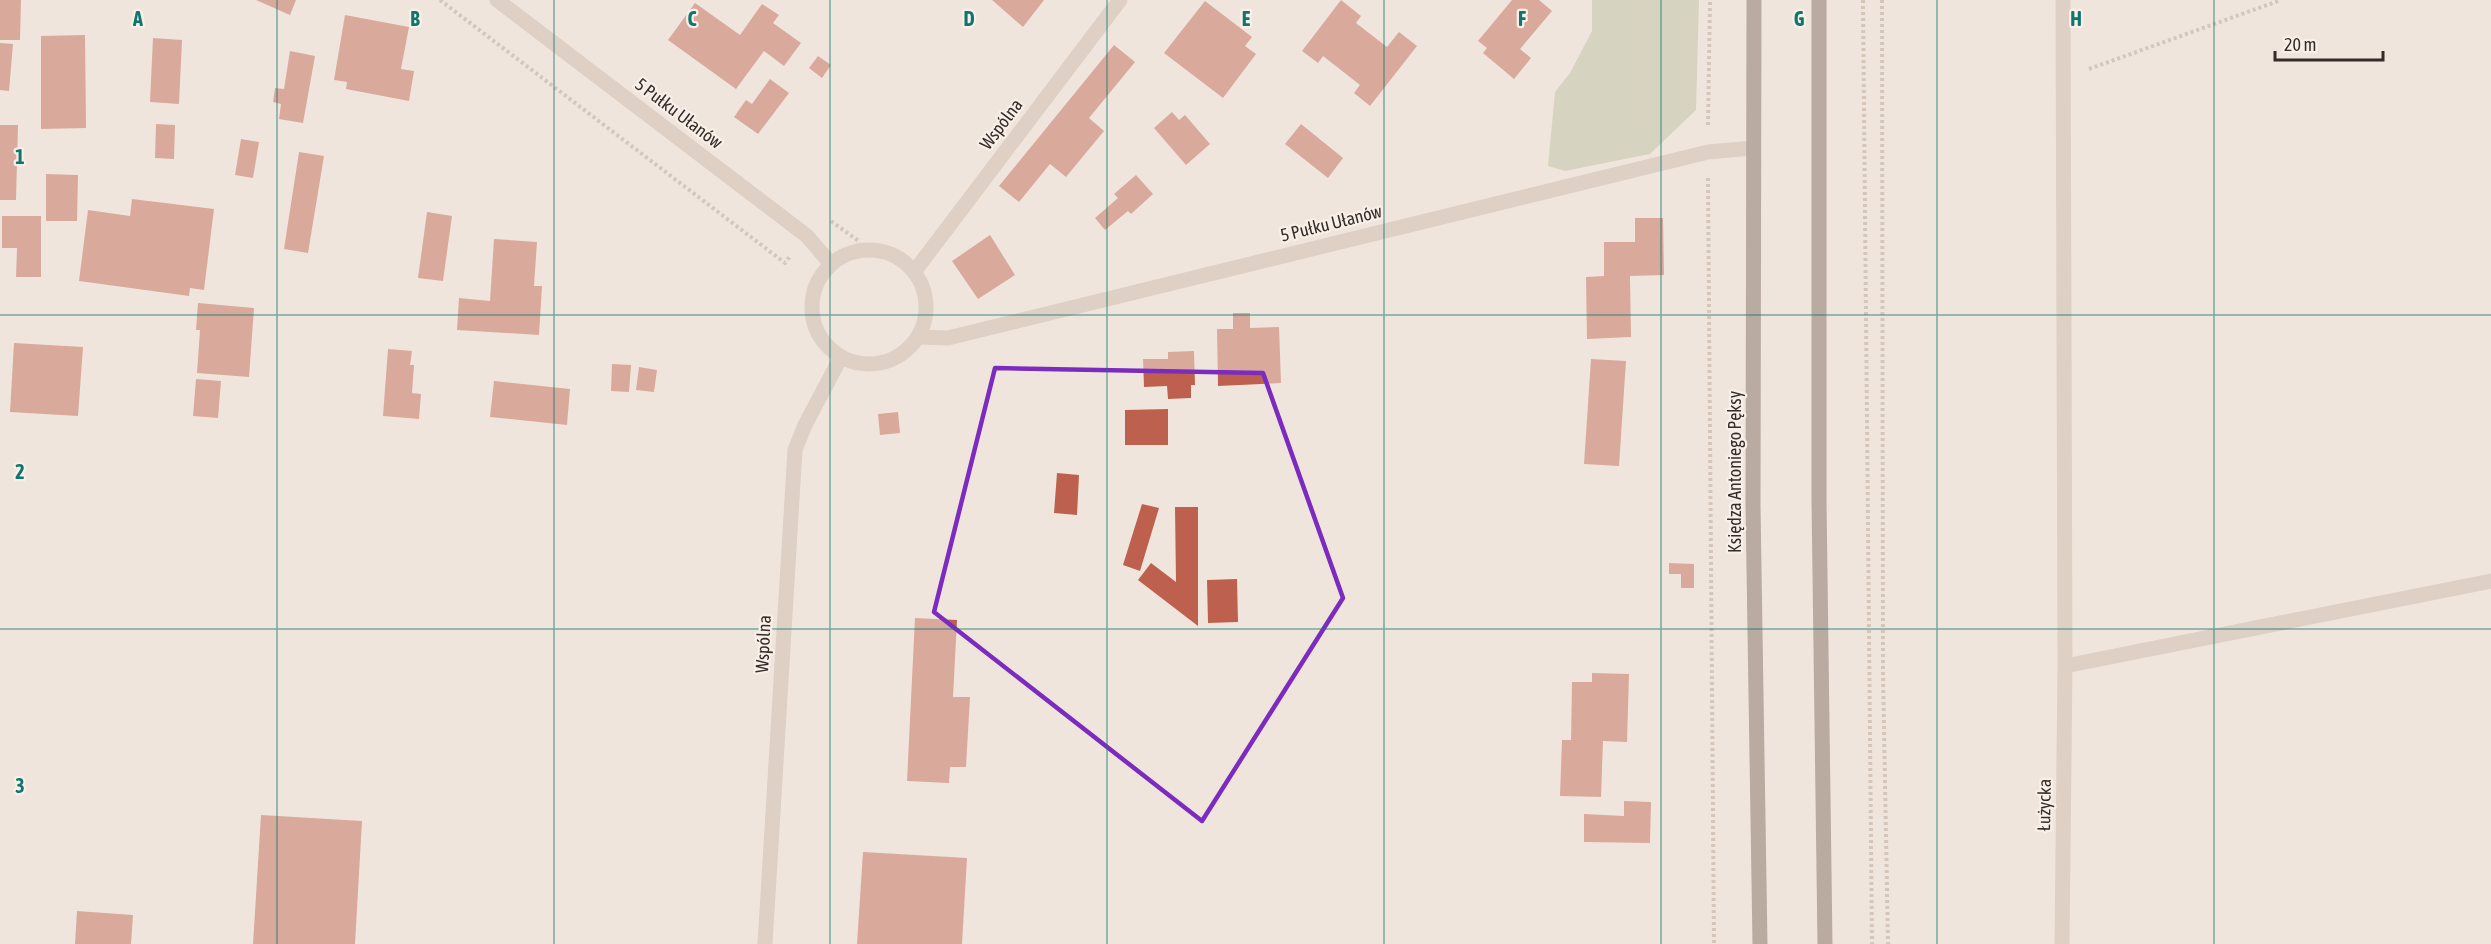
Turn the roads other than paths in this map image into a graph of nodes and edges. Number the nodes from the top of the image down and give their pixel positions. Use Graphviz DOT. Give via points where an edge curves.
graph roads {
  1 [pos="497,0"];
  2 [pos="1120,0"];
  3 [pos="1754,0"];
  4 [pos="1819,0"];
  5 [pos="2063,0"];
  6 [pos="1753,148"];
  7 [pos="831,264"];
  8 [pos="914,272"];
  9 [pos="918,337"];
  10 [pos="841,357"];
  11 [pos="2491,581"];
  12 [pos="2065,666"];
  13 [pos="765,944"];
  14 [pos="1760,944"];
  15 [pos="1825,944"];
  16 [pos="2062,944"];
  1 -- 7 [label="street, 5 Pułku Ułanów" via="807,236"];
  2 -- 8 [label="street, Wspólna"];
  3 -- 6 [label="main road, Księdza Antoniego Pęksy"];
  4 -- 15 [label="main road"];
  5 -- 12 [label="street, Łużycka"];
  6 -- 9 [label="street, 5 Pułku Ułanów" via="1708,152 948,338"];
  6 -- 14 [label="main road, Księdza Antoniego Pęksy" via="1753,506"];
  7 -- 8 [label="street" via="847,254 865,250 901,259"];
  7 -- 10 [label="street" via="819,278 811,314 817,332"];
  8 -- 9 [label="street" via="926,304"];
  9 -- 10 [label="street" via="892,359 875,364"];
  10 -- 13 [label="street, Wspólna" via="795,450"];
  11 -- 12 [label="street"];
  12 -- 16 [label="street, Łużycka"];
}
